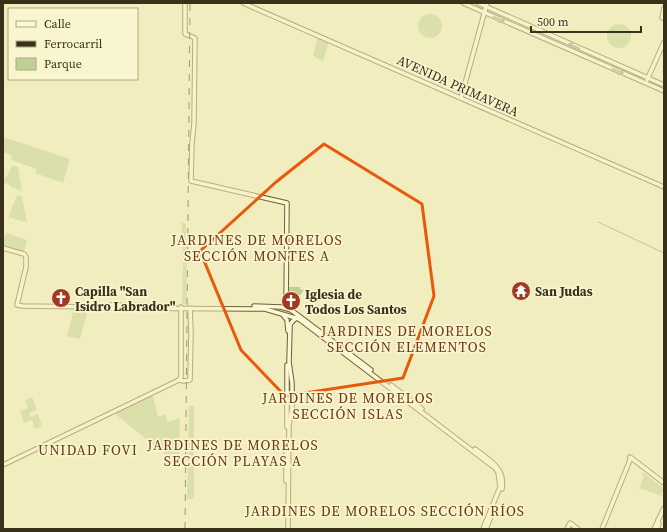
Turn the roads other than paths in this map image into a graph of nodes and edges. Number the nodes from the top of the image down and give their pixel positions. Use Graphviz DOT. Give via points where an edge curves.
graph roads {
  1 [pos="184,3"];
  2 [pos="243,3"];
  3 [pos="463,3"];
  4 [pos="478,3"];
  5 [pos="487,5"];
  6 [pos="664,8"];
  7 [pos="485,12"];
  8 [pos="663,18"];
  9 [pos="527,25"];
  10 [pos="526,30"];
  11 [pos="664,42"];
  12 [pos="608,61"];
  13 [pos="606,66"];
  14 [pos="648,78"];
  15 [pos="646,83"];
  16 [pos="664,85"];
  17 [pos="664,91"];
  18 [pos="461,98"];
  19 [pos="664,186"];
  20 [pos="3,248"];
  21 [pos="181,307"];
  22 [pos="217,307"];
  23 [pos="190,308"];
  24 [pos="286,308"];
  25 [pos="272,309"];
  26 [pos="282,314"];
  27 [pos="297,316"];
  28 [pos="289,333"];
  29 [pos="179,380"];
  30 [pos="289,390"];
  31 [pos="287,407"];
  32 [pos="292,408"];
  33 [pos="459,439"];
  34 [pos="3,465"];
  35 [pos="288,465"];
  36 [pos="664,483"];
  37 [pos="664,508"];
  38 [pos="658,520"];
  39 [pos="287,529"];
  40 [pos="483,529"];
  41 [pos="486,529"];
  42 [pos="567,529"];
  43 [pos="578,529"];
  44 [pos="602,529"];
  45 [pos="654,529"];
  46 [pos="657,529"];
  1 -- 24 [label="street" via="184,34 195,38 191,181 287,203"];
  2 -- 18 [label="street, AVENIDA PRIMAVERA"];
  3 -- 7 [label="street"];
  4 -- 5 [label="street"];
  5 -- 7 [label="street"];
  5 -- 9 [label="street"];
  6 -- 8 [label="street"];
  7 -- 10 [label="street, one-way"];
  7 -- 18 [label="street"];
  9 -- 10 [label="street"];
  12 -- 9 [label="street, one-way"];
  10 -- 13 [label="street"];
  11 -- 14 [label="street"];
  12 -- 13 [label="street"];
  12 -- 14 [label="street"];
  13 -- 15 [label="street, one-way"];
  14 -- 15 [label="street"];
  14 -- 16 [label="street"];
  15 -- 17 [label="street"];
  18 -- 19 [label="street, AVENIDA PRIMAVERA"];
  20 -- 21 [label="street" via="24,254 26,257 17,305"];
  21 -- 22 [label="street"];
  21 -- 23 [label="street"];
  21 -- 29 [label="street"];
  22 -- 23 [label="street"];
  22 -- 25 [label="street"];
  23 -- 29 [label="street" via="190,380"];
  24 -- 25 [label="street"];
  24 -- 27 [label="street"];
  25 -- 26 [label="street"];
  26 -- 27 [label="street"];
  26 -- 28 [label="street" via="287,320"];
  27 -- 28 [label="street" via="291,323"];
  27 -- 33 [label="street"];
  28 -- 30 [label="street"];
  29 -- 34 [label="street"];
  30 -- 31 [label="street"];
  30 -- 32 [label="street"];
  31 -- 32 [label="street"];
  31 -- 35 [label="street"];
  32 -- 35 [label="street"];
  33 -- 40 [label="street" via="498,472 500,486"];
  33 -- 41 [label="street" via="497,466 502,475 502,490"];
  35 -- 39 [label="street"];
  36 -- 44 [label="street" via="630,456"];
  37 -- 38 [label="street"];
  38 -- 45 [label="street"];
  38 -- 46 [label="street"];
  42 -- 43 [label="street" via="570,523"];
}
